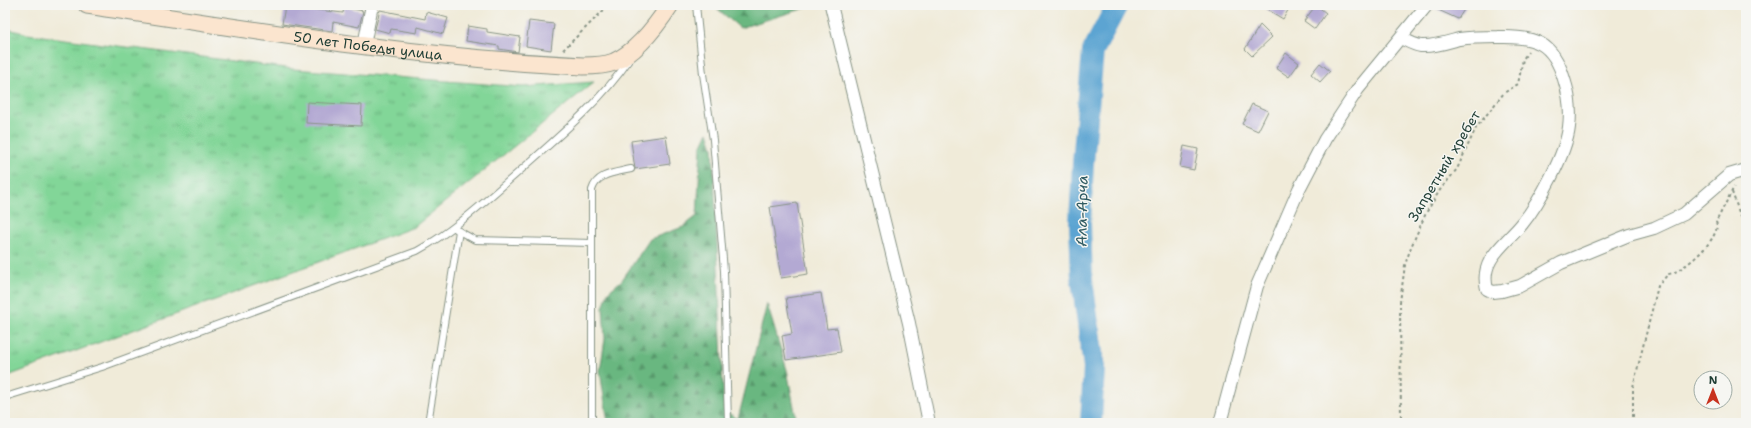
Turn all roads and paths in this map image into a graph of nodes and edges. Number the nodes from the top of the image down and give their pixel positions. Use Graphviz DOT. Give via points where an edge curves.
graph roads {
  1 [pos="87,5"];
  2 [pos="372,5"];
  3 [pos="609,5"];
  4 [pos="670,5"];
  5 [pos="696,5"];
  6 [pos="831,5"];
  7 [pos="1427,5"];
  8 [pos="1401,38"];
  9 [pos="642,40"];
  10 [pos="364,45"];
  11 [pos="1547,49"];
  12 [pos="556,65"];
  13 [pos="631,169"];
  14 [pos="1744,170"];
  15 [pos="1732,192"];
  16 [pos="1746,225"];
  17 [pos="457,229"];
  18 [pos="592,243"];
  19 [pos="5,398"];
  20 [pos="428,423"];
  21 [pos="592,423"];
  22 [pos="728,423"];
  23 [pos="929,423"];
  24 [pos="1220,423"];
  25 [pos="1401,423"];
  26 [pos="1633,423"];
  1 -- 10 [label="main road, 50 лет Победы улица"];
  2 -- 10 [label="street"];
  3 -- 12 [label="path" via="557,56"];
  4 -- 9 [label="main road, 50 лет Победы улица"];
  5 -- 22 [label="lane" via="713,140 724,271"];
  6 -- 23 [label="street" via="910,323"];
  7 -- 8 [label="street"];
  8 -- 11 [label="street" via="1422,46 1463,39 1513,36 1534,39"];
  8 -- 24 [label="street" via="1358,88 1325,139 1299,189 1257,286"];
  9 -- 12 [label="main road, 50 лет Победы улица" via="614,62 583,66"];
  9 -- 17 [label="lane" via="615,80 548,146"];
  10 -- 12 [label="main road, 50 лет Победы улица"];
  11 -- 14 [label="street" via="1560,66 1566,85 1570,126 1567,140 1540,197 1486,266 1484,278 1487,289 1493,292 1520,286 1561,263 1678,217 1729,175"];
  11 -- 25 [label="path, Запретный хребет" via="1542,53 1533,49 1526,54 1521,64 1518,84 1504,93 1476,128 1457,169 1426,213 1411,247 1405,265 1400,302"];
  13 -- 18 [label="lane" via="601,176 594,183"];
  14 -- 15 [label="path"];
  15 -- 16 [label="path"];
  15 -- 26 [label="path" via="1716,222 1716,233 1695,260 1674,274 1668,274 1658,286 1633,387"];
  17 -- 18 [label="lane" via="475,240"];
  17 -- 19 [label="lane" via="417,251 102,367"];
  17 -- 20 [label="lane"];
  18 -- 21 [label="lane"];
}
